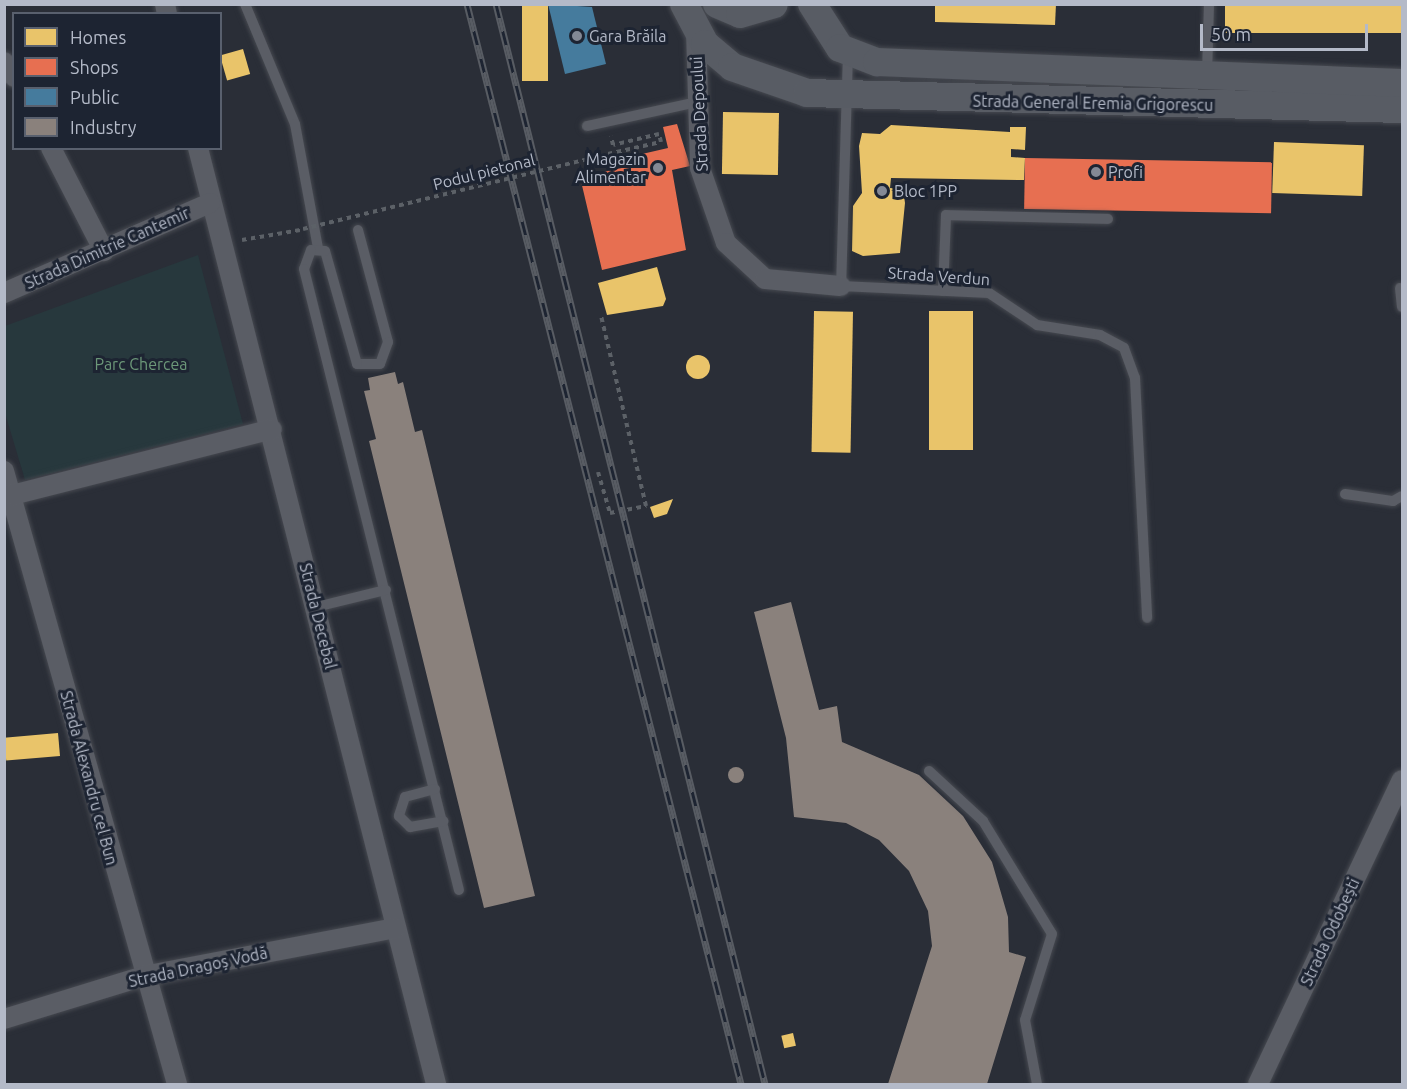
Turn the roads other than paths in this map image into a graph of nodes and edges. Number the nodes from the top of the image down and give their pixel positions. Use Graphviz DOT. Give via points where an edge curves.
graph roads {
  1 [pos="245,4"];
  2 [pos="684,4"];
  3 [pos="717,4"];
  4 [pos="774,4"];
  5 [pos="812,4"];
  6 [pos="1209,4"];
  7 [pos="696,30"];
  8 [pos="848,53"];
  9 [pos="1207,75"];
  10 [pos="1402,83"];
  11 [pos="850,98"];
  12 [pos="697,102"];
  13 [pos="1402,109"];
  14 [pos="587,126"];
  15 [pos="52,150"];
  16 [pos="198,150"];
  17 [pos="210,203"];
  18 [pos="1108,219"];
  19 [pos="358,230"];
  20 [pos="318,248"];
  21 [pos="104,250"];
  22 [pos="841,286"];
  23 [pos="1400,288"];
  24 [pos="944,291"];
  25 [pos="4,293"];
  26 [pos="1402,307"];
  27 [pos="272,429"];
  28 [pos="4,471"];
  29 [pos="1345,494"];
  30 [pos="12,495"];
  31 [pos="1402,496"];
  32 [pos="386,590"];
  33 [pos="316,607"];
  34 [pos="1147,618"];
  35 [pos="929,771"];
  36 [pos="1402,780"];
  37 [pos="435,789"];
  38 [pos="443,821"];
  39 [pos="459,890"];
  40 [pos="395,928"];
  41 [pos="144,976"];
  42 [pos="4,1019"];
  43 [pos="177,1084"];
  44 [pos="436,1084"];
  45 [pos="1037,1084"];
  46 [pos="1258,1084"];
  1 -- 20 [label="lane" via="295,124"];
  2 -- 7 [label="street, Strada General Eremia Grigorescu"];
  3 -- 4 [label="street" via="740,14"];
  5 -- 8 [label="street, Strada General Eremia Grigorescu" via="825,31"];
  6 -- 9 [label="lane"];
  7 -- 11 [label="street, Strada General Eremia Grigorescu" via="732,67 784,88"];
  7 -- 12 [label="street, Strada Depoului"];
  8 -- 9 [label="street, Strada General Eremia Grigorescu" via="877,62"];
  8 -- 11 [label="lane"];
  9 -- 10 [label="street, Strada General Eremia Grigorescu"];
  11 -- 13 [label="street, Strada General Eremia Grigorescu"];
  11 -- 22 [label="lane"];
  12 -- 14 [label="lane"];
  12 -- 22 [label="street, Strada Depoului" via="705,192 734,254 755,274 776,283"];
  15 -- 21 [label="street"];
  16 -- 17 [label="street, Strada Decebal"];
  17 -- 21 [label="street, Strada Dimitrie Cantemir"];
  17 -- 27 [label="street, Strada Decebal"];
  18 -- 24 [label="lane" via="946,215"];
  19 -- 20 [label="lane" via="388,342 380,364 357,364 329,260"];
  20 -- 32 [label="lane" via="306,254 304,269"];
  21 -- 25 [label="street, Strada Dimitrie Cantemir"];
  22 -- 24 [label="lane, Strada Verdun"];
  23 -- 26 [label="lane"];
  24 -- 34 [label="lane, Strada Verdun" via="1000,296 1037,326 1100,335 1115,341 1131,360"];
  27 -- 30 [label="street"];
  27 -- 33 [label="street, Strada Decebal"];
  28 -- 30 [label="street, Strada Alexandru cel Bun"];
  29 -- 31 [label="lane" via="1393,501"];
  30 -- 41 [label="street, Strada Alexandru cel Bun"];
  32 -- 33 [label="lane"];
  32 -- 37 [label="lane"];
  33 -- 40 [label="street, Strada Decebal"];
  35 -- 45 [label="lane" via="983,821 1052,934 1025,1020"];
  36 -- 46 [label="street, Strada Odobești"];
  37 -- 38 [label="lane"];
  37 -- 38 [label="lane" via="405,797 399,816 410,827"];
  38 -- 39 [label="lane"];
  40 -- 41 [label="street, Strada Dragoș Vodă"];
  40 -- 44 [label="street, Strada Decebal"];
  41 -- 42 [label="street, Strada Dragoș Vodă"];
  41 -- 43 [label="street, Strada Alexandru cel Bun"];
}
